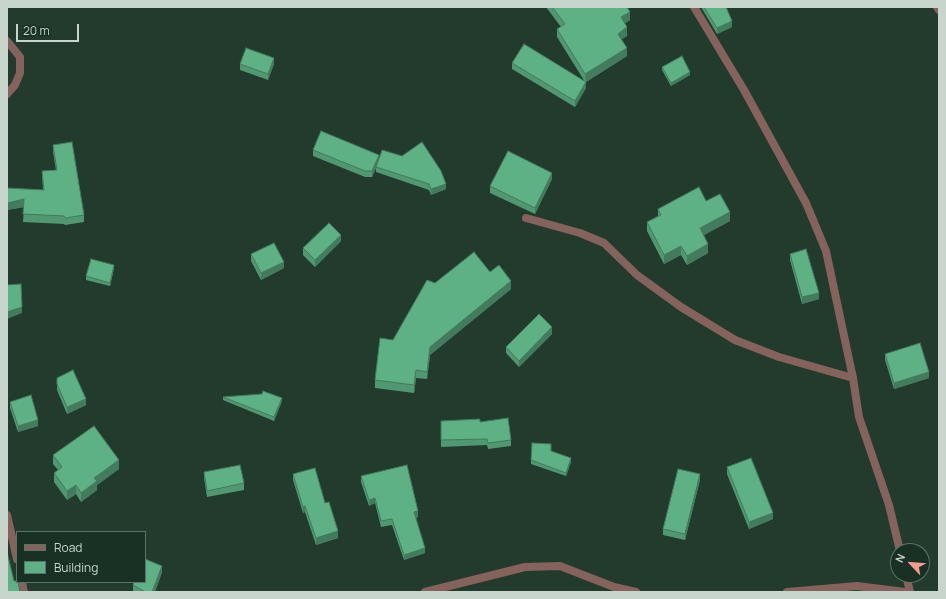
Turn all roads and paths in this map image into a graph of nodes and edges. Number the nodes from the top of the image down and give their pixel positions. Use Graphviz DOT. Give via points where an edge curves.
graph roads {
  1 [pos="694,7"];
  2 [pos="7,41"];
  3 [pos="7,94"];
  4 [pos="526,218"];
  5 [pos="853,378"];
  6 [pos="7,515"];
  7 [pos="898,543"];
  8 [pos="16,555"];
  9 [pos="424,592"];
  10 [pos="636,592"];
  11 [pos="787,592"];
  12 [pos="905,592"];
  1 -- 5 [label="street" via="744,90 806,203 826,251"];
  2 -- 3 [label="street" via="20,57 20,73 15,85"];
  4 -- 5 [label="street" via="580,233 604,244 637,275 681,307 735,340 779,357"];
  5 -- 7 [label="street" via="859,417 889,505"];
  6 -- 8 [label="street"];
  9 -- 10 [label="street" via="525,567 560,566 614,587"];
  11 -- 12 [label="street" via="857,586"];
}
